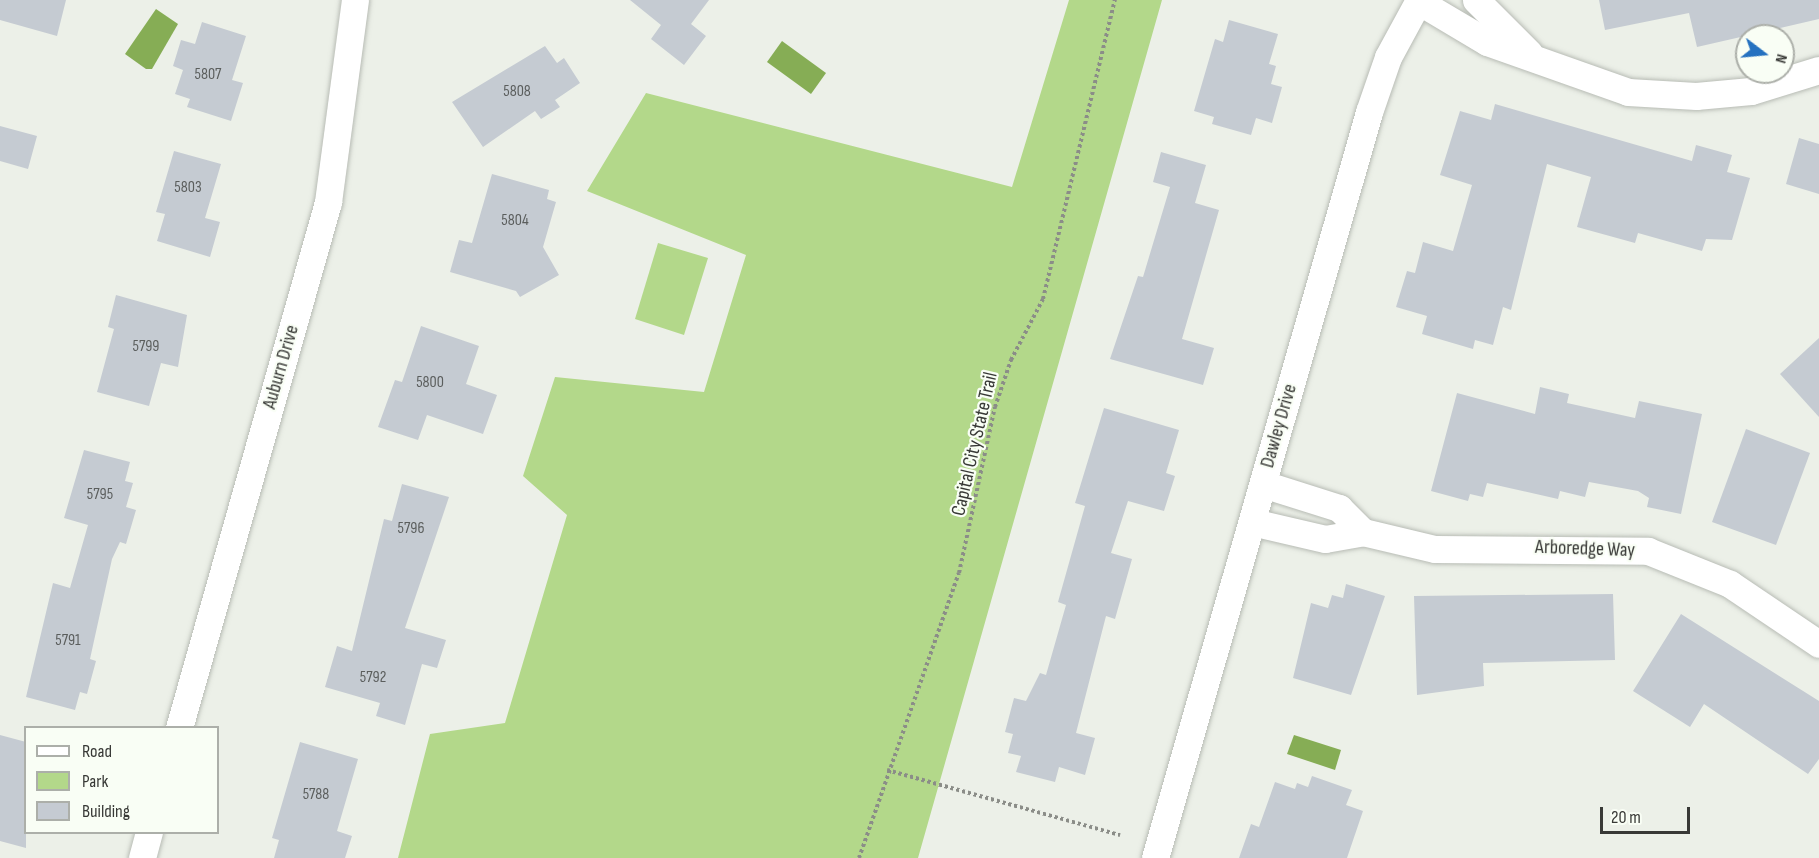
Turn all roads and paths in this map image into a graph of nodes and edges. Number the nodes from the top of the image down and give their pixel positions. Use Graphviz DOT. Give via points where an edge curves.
graph roads {
  1 [pos="355,0"];
  2 [pos="1115,0"];
  3 [pos="1476,0"];
  4 [pos="1418,1"];
  5 [pos="1532,56"];
  6 [pos="1819,70"];
  7 [pos="1263,484"];
  8 [pos="1252,522"];
  9 [pos="1363,532"];
  10 [pos="1819,644"];
  11 [pos="180,726"];
  12 [pos="887,770"];
  13 [pos="148,834"];
  14 [pos="1120,835"];
  15 [pos="142,858"];
  16 [pos="859,858"];
  17 [pos="1155,858"];
  1 -- 11 [label="street, Auburn Drive" via="328,202"];
  2 -- 12 [label="path, Capital City State Trail" via="1043,299 1011,360 995,407 959,573"];
  3 -- 5 [label="street"];
  4 -- 5 [label="street" via="1487,42"];
  4 -- 7 [label="street, Dawley Drive" via="1388,57 1369,112"];
  5 -- 6 [label="street" via="1581,78 1628,92 1696,96 1751,91"];
  7 -- 8 [label="street, Dawley Drive"];
  7 -- 9 [label="street" via="1340,508"];
  8 -- 9 [label="street, Arboredge Way" via="1325,539"];
  8 -- 17 [label="street, Dawley Drive"];
  9 -- 10 [label="street, Arboredge Way" via="1435,549 1648,551 1730,584"];
  12 -- 14 [label="path"];
  12 -- 16 [label="path, Capital City State Trail"];
  13 -- 15 [label="street"];
}
